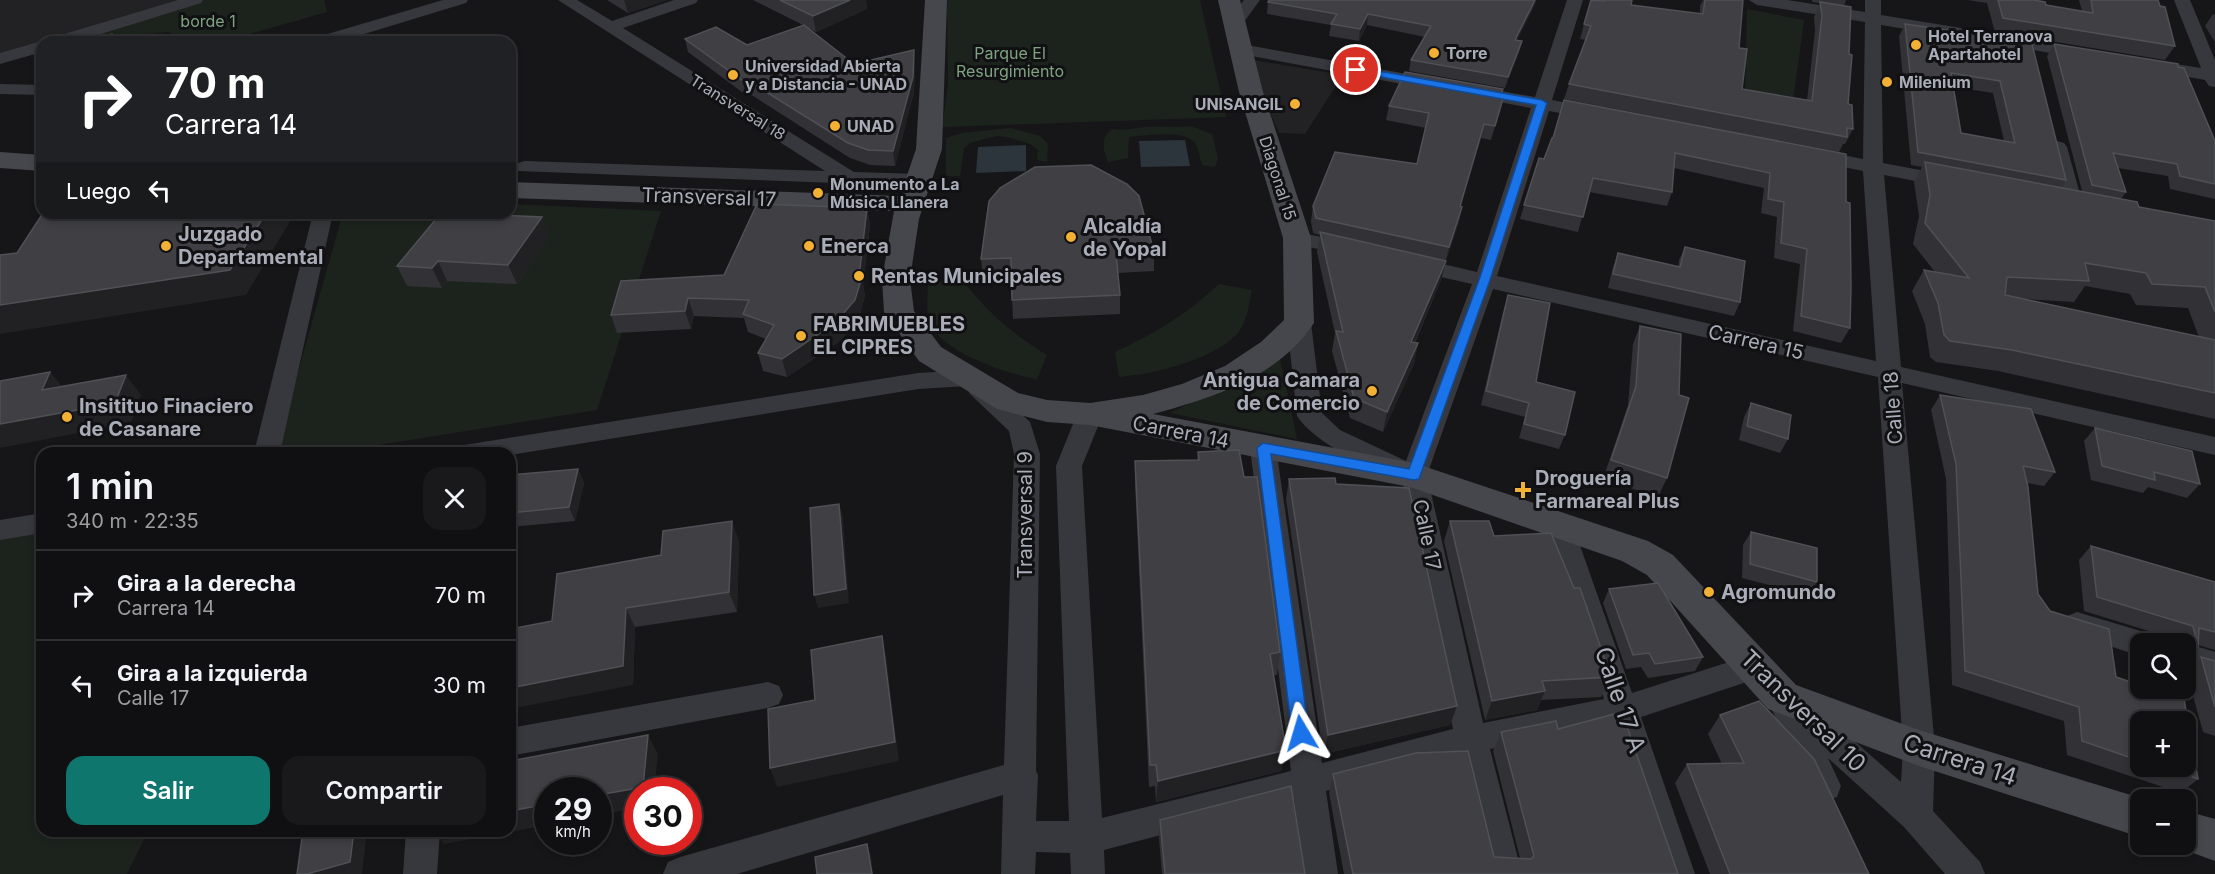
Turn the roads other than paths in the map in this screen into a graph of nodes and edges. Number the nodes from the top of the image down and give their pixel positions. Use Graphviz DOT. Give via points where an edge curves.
graph roads {
  1 [pos="195,0"];
  2 [pos="460,0"];
  3 [pos="566,0"];
  4 [pos="690,0"];
  5 [pos="936,0"];
  6 [pos="1252,0"];
  7 [pos="1575,0"];
  8 [pos="1756,0"];
  9 [pos="2182,0"];
  10 [pos="1873,9"];
  11 [pos="1232,11"];
  12 [pos="402,18"];
  13 [pos="611,27"];
  14 [pos="77,36"];
  15 [pos="340,36"];
  16 [pos="385,36"];
  17 [pos="2033,45"];
  18 [pos="36,48"];
  19 [pos="1241,49"];
  20 [pos="2100,56"];
  21 [pos="0,59"];
  22 [pos="2134,62"];
  23 [pos="2038,67"];
  24 [pos="2214,78"];
  25 [pos="0,89"];
  26 [pos="36,90"];
  27 [pos="1542,103"];
  28 [pos="1610,116"];
  29 [pos="2054,133"];
  30 [pos="1793,151"];
  31 [pos="516,159"];
  32 [pos="0,160"];
  33 [pos="36,163"];
  34 [pos="525,167"];
  35 [pos="1873,167"];
  36 [pos="850,178"];
  37 [pos="1967,185"];
  38 [pos="516,190"];
  39 [pos="549,192"];
  40 [pos="905,196"];
  41 [pos="2049,200"];
  42 [pos="2073,205"];
  43 [pos="2095,209"];
  44 [pos="322,219"];
  45 [pos="1298,238"];
  46 [pos="1485,280"];
  47 [pos="1299,323"];
  48 [pos="1890,372"];
  49 [pos="971,380"];
  50 [pos="1090,414"];
  51 [pos="2215,446"];
  52 [pos="268,447"];
  53 [pos="504,447"];
  54 [pos="1263,448"];
  55 [pos="1414,475"];
  56 [pos="36,524"];
  57 [pos="1561,527"];
  58 [pos="0,530"];
  59 [pos="1635,551"];
  60 [pos="2048,615"];
  61 [pos="2130,640"];
  62 [pos="2196,659"];
  63 [pos="2215,665"];
  64 [pos="1754,667"];
  65 [pos="768,695"];
  66 [pos="1782,697"];
  67 [pos="1624,709"];
  68 [pos="1471,739"];
  69 [pos="516,741"];
  70 [pos="1919,748"];
  71 [pos="1022,775"];
  72 [pos="1307,781"];
  73 [pos="1838,812"];
  74 [pos="2130,814"];
  75 [pos="1916,816"];
  76 [pos="2196,834"];
  77 [pos="1019,836"];
  78 [pos="423,837"];
  79 [pos="1088,838"];
  80 [pos="2215,840"];
  81 [pos="420,874"];
  82 [pos="680,874"];
  83 [pos="1018,874"];
  84 [pos="1088,874"];
  85 [pos="1321,874"];
  86 [pos="1505,874"];
  87 [pos="1678,874"];
  88 [pos="1968,874"];
  1 -- 14 [label="street"];
  2 -- 12 [label="street"];
  3 -- 13 [label="street, Transversal 18"];
  4 -- 13 [label="street"];
  5 -- 40 [label="street, Transversal 9" via="929,149"];
  6 -- 11 [label="street"];
  7 -- 27 [label="street, Calle 17"];
  8 -- 10 [label="street"];
  9 -- 24 [label="street"];
  10 -- 17 [label="street"];
  10 -- 35 [label="street, Calle 18"];
  11 -- 19 [label="street, Diagonal 15"];
  12 -- 15 [label="street"];
  12 -- 16 [label="street"];
  13 -- 36 [label="street, Transversal 18"];
  17 -- 20 [label="street"];
  17 -- 23 [label="street"];
  18 -- 21 [label="street"];
  19 -- 27 [label="street"];
  19 -- 45 [label="street, Diagonal 15"];
  22 -- 24 [label="street"];
  25 -- 26 [label="street"];
  27 -- 28 [label="street"];
  27 -- 46 [label="street, Calle 17"];
  29 -- 42 [label="street"];
  30 -- 35 [label="street"];
  31 -- 34 [label="street"];
  32 -- 33 [label="street"];
  34 -- 36 [label="street"];
  34 -- 39 [label="street"];
  35 -- 37 [label="street"];
  35 -- 48 [label="street, Calle 18"];
  36 -- 40 [label="street, Transversal 18"];
  36 -- 40 [label="street"];
  38 -- 39 [label="street, Transversal 17"];
  39 -- 40 [label="street, Transversal 17"];
  40 -- 49 [label="street, Transversal 9" via="896,279 900,312 930,354"];
  41 -- 42 [label="street"];
  42 -- 43 [label="street"];
  44 -- 52 [label="street"];
  45 -- 46 [label="street, Carrera 15"];
  45 -- 47 [label="street, Diagonal 15"];
  46 -- 48 [label="street, Carrera 15"];
  46 -- 55 [label="street, Calle 17"];
  47 -- 50 [label="street" via="1272,349 1236,373 1192,392 1143,406"];
  47 -- 55 [label="street, Carrera 14" via="1310,416 1331,436"];
  48 -- 51 [label="street, Carrera 15"];
  48 -- 70 [label="street, Calle 18"];
  49 -- 50 [label="street" via="1008,401 1047,411"];
  49 -- 53 [label="street" via="906,382"];
  49 -- 71 [label="street, Transversal 9" via="1021,428 1027,454"];
  50 -- 54 [label="street, Carrera 14"];
  50 -- 79 [label="street" via="1069,466"];
  54 -- 55 [label="street, Carrera 14"];
  54 -- 72 [label="street"];
  55 -- 57 [label="street, Carrera 14"];
  55 -- 68 [label="street, Calle 17"];
  56 -- 58 [label="street"];
  57 -- 59 [label="street, Carrera 14"];
  57 -- 67 [label="street, Calle 17 A"];
  59 -- 64 [label="street, Transversal 10" via="1660,565"];
  60 -- 61 [label="street"];
  62 -- 63 [label="street"];
  64 -- 66 [label="street, Transversal 10"];
  64 -- 67 [label="street"];
  65 -- 69 [label="street"];
  66 -- 70 [label="street, Carrera 14"];
  66 -- 73 [label="street"];
  66 -- 75 [label="street, Transversal 10"];
  67 -- 68 [label="street"];
  67 -- 87 [label="street, Calle 17 A"];
  68 -- 72 [label="street"];
  68 -- 86 [label="street, Calle 17"];
  70 -- 74 [label="street, Carrera 14"];
  70 -- 75 [label="street, Calle 18"];
  71 -- 77 [label="street, Transversal 9"];
  71 -- 82 [label="street"];
  72 -- 79 [label="street"];
  72 -- 85 [label="street"];
  75 -- 88 [label="street, Transversal 10"];
  76 -- 80 [label="street"];
  77 -- 79 [label="street"];
  77 -- 83 [label="street, Transversal 9"];
  78 -- 81 [label="street"];
  79 -- 84 [label="street"];
}
